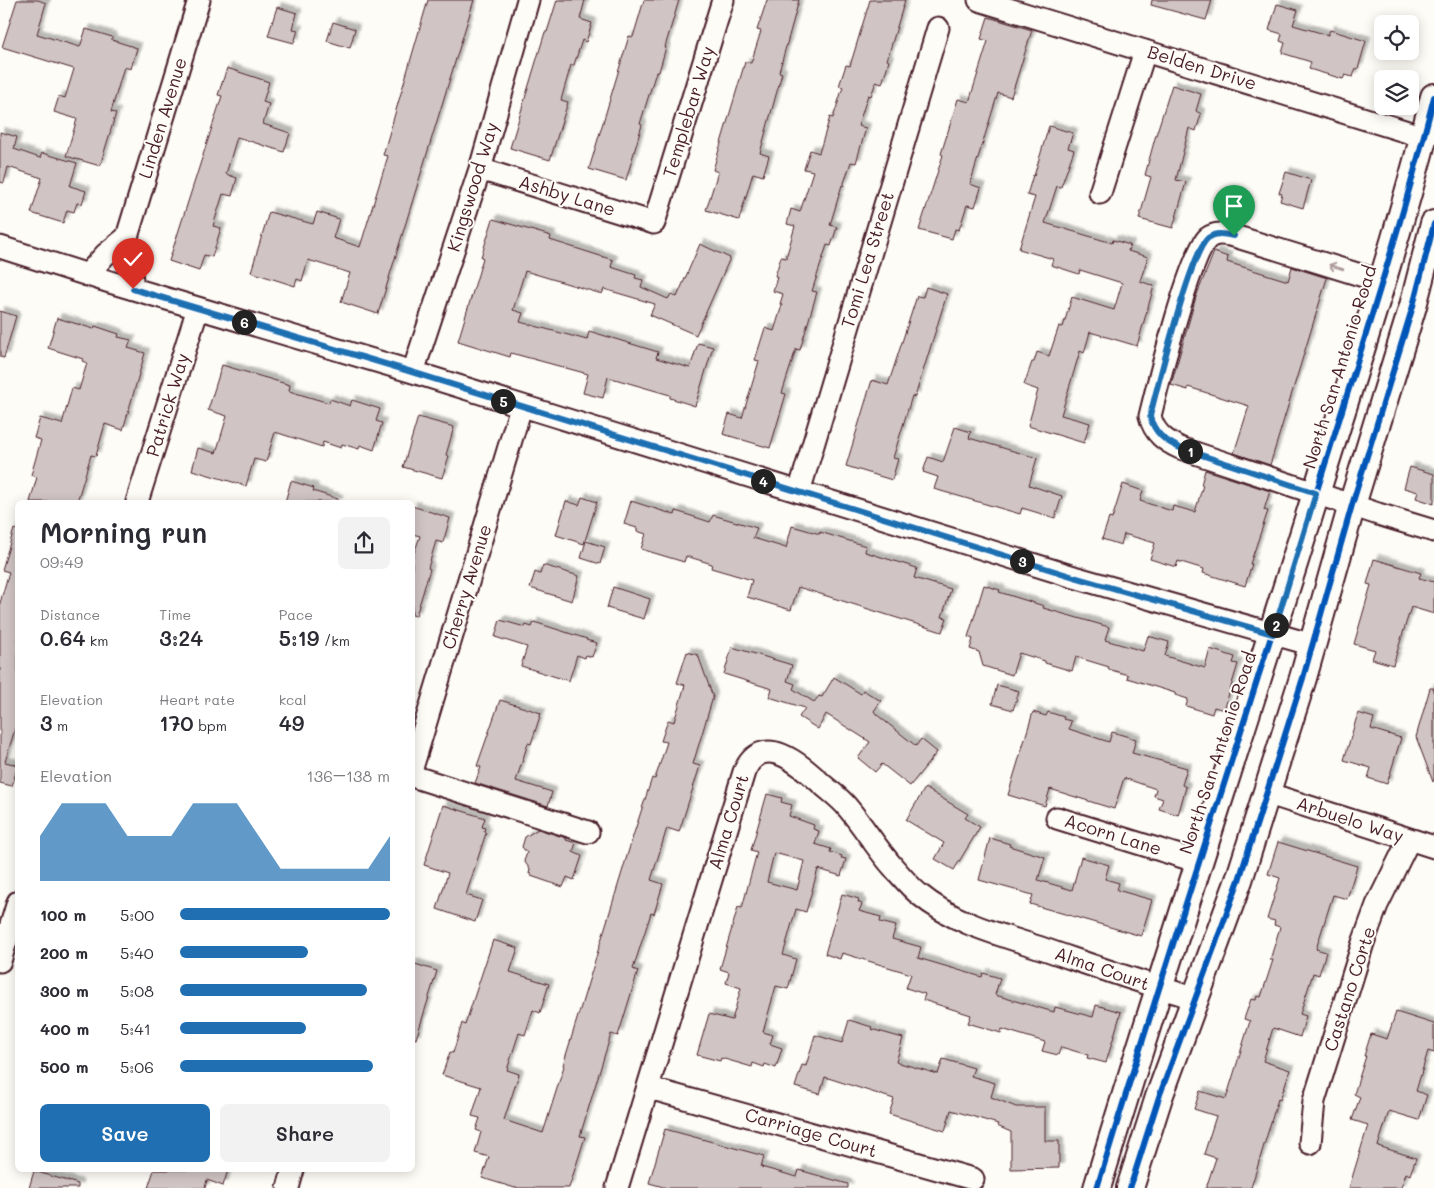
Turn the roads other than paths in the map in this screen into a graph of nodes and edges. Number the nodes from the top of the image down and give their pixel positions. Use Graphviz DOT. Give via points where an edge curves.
graph roads {
  1 [pos="199,0"];
  2 [pos="528,0"];
  3 [pos="723,0"];
  4 [pos="979,0"];
  5 [pos="938,28"];
  6 [pos="1145,51"];
  7 [pos="1434,97"];
  8 [pos="1424,137"];
  9 [pos="480,169"];
  10 [pos="1100,193"];
  11 [pos="654,223"];
  12 [pos="1434,224"];
  13 [pos="127,237"];
  14 [pos="0,247"];
  15 [pos="87,275"];
  16 [pos="1383,282"];
  17 [pos="133,289"];
  18 [pos="198,308"];
  19 [pos="413,372"];
  20 [pos="521,407"];
  21 [pos="799,492"];
  22 [pos="1316,493"];
  23 [pos="138,500"];
  24 [pos="1352,505"];
  25 [pos="1434,530"];
  26 [pos="1273,634"];
  27 [pos="1313,645"];
  28 [pos="415,758"];
  29 [pos="415,777"];
  30 [pos="1266,793"];
  31 [pos="1057,818"];
  32 [pos="588,832"];
  33 [pos="1409,840"];
  34 [pos="1434,847"];
  35 [pos="1199,862"];
  36 [pos="15,912"];
  37 [pos="0,961"];
  38 [pos="1158,988"];
  39 [pos="1195,998"];
  40 [pos="649,1088"];
  41 [pos="1310,1144"];
  42 [pos="292,1172"];
  43 [pos="973,1179"];
  44 [pos="288,1188"];
  45 [pos="617,1188"];
  46 [pos="1097,1188"];
  47 [pos="1130,1188"];
  1 -- 13 [label="street, Linden Avenue"];
  2 -- 9 [label="street, Kingswood Way"];
  3 -- 11 [label="street, Templebar Way"];
  4 -- 6 [label="street, Belden Drive"];
  5 -- 21 [label="street, Tomi Lea Street"];
  6 -- 8 [label="street, Belden Drive"];
  6 -- 10 [label="street"];
  7 -- 8 [label="main road, North San Antonio Road"];
  8 -- 16 [label="main road, North San Antonio Road"];
  9 -- 11 [label="street, Ashby Lane"];
  9 -- 19 [label="street, Kingswood Way"];
  12 -- 24 [label="main road" via="1413,306"];
  13 -- 15 [label="street"];
  13 -- 17 [label="street, Linden Avenue"];
  14 -- 15 [label="street"];
  15 -- 17 [label="street"];
  16 -- 22 [label="main road, North San Antonio Road"];
  16 -- 22 [label="street, one-way" via="1220,233 1208,238 1189,279 1150,416 1152,425 1158,434 1180,448"];
  17 -- 18 [label="street"];
  18 -- 19 [label="street"];
  18 -- 23 [label="street, Patrick Way"];
  19 -- 20 [label="street"];
  20 -- 21 [label="street"];
  20 -- 28 [label="street, Cherry Avenue"];
  21 -- 26 [label="street" via="1074,577"];
  22 -- 24 [label="street"];
  22 -- 26 [label="main road, North San Antonio Road"];
  24 -- 25 [label="street"];
  24 -- 27 [label="main road"];
  26 -- 27 [label="street"];
  26 -- 35 [label="main road, North San Antonio Road"];
  27 -- 30 [label="main road"];
  29 -- 32 [label="street"];
  30 -- 33 [label="street, Arbuelo Way"];
  30 -- 39 [label="main road" via="1239,880"];
  31 -- 35 [label="street, Acorn Lane"];
  33 -- 34 [label="street, Arbuelo Way"];
  33 -- 41 [label="street, Castano Corte" via="1377,905 1363,943 1314,1101"];
  35 -- 38 [label="main road, North San Antonio Road"];
  36 -- 37 [label="street"];
  38 -- 39 [label="street, Alma Court"];
  38 -- 40 [label="street, Alma Court" via="981,928 946,912 920,895 894,868 847,806 801,765 789,757 766,753 757,755 744,772"];
  38 -- 46 [label="main road, North San Antonio Road"];
  39 -- 47 [label="main road"];
  40 -- 43 [label="street, Carriage Court"];
  40 -- 45 [label="street, Alma Court"];
  42 -- 44 [label="street"];
}
